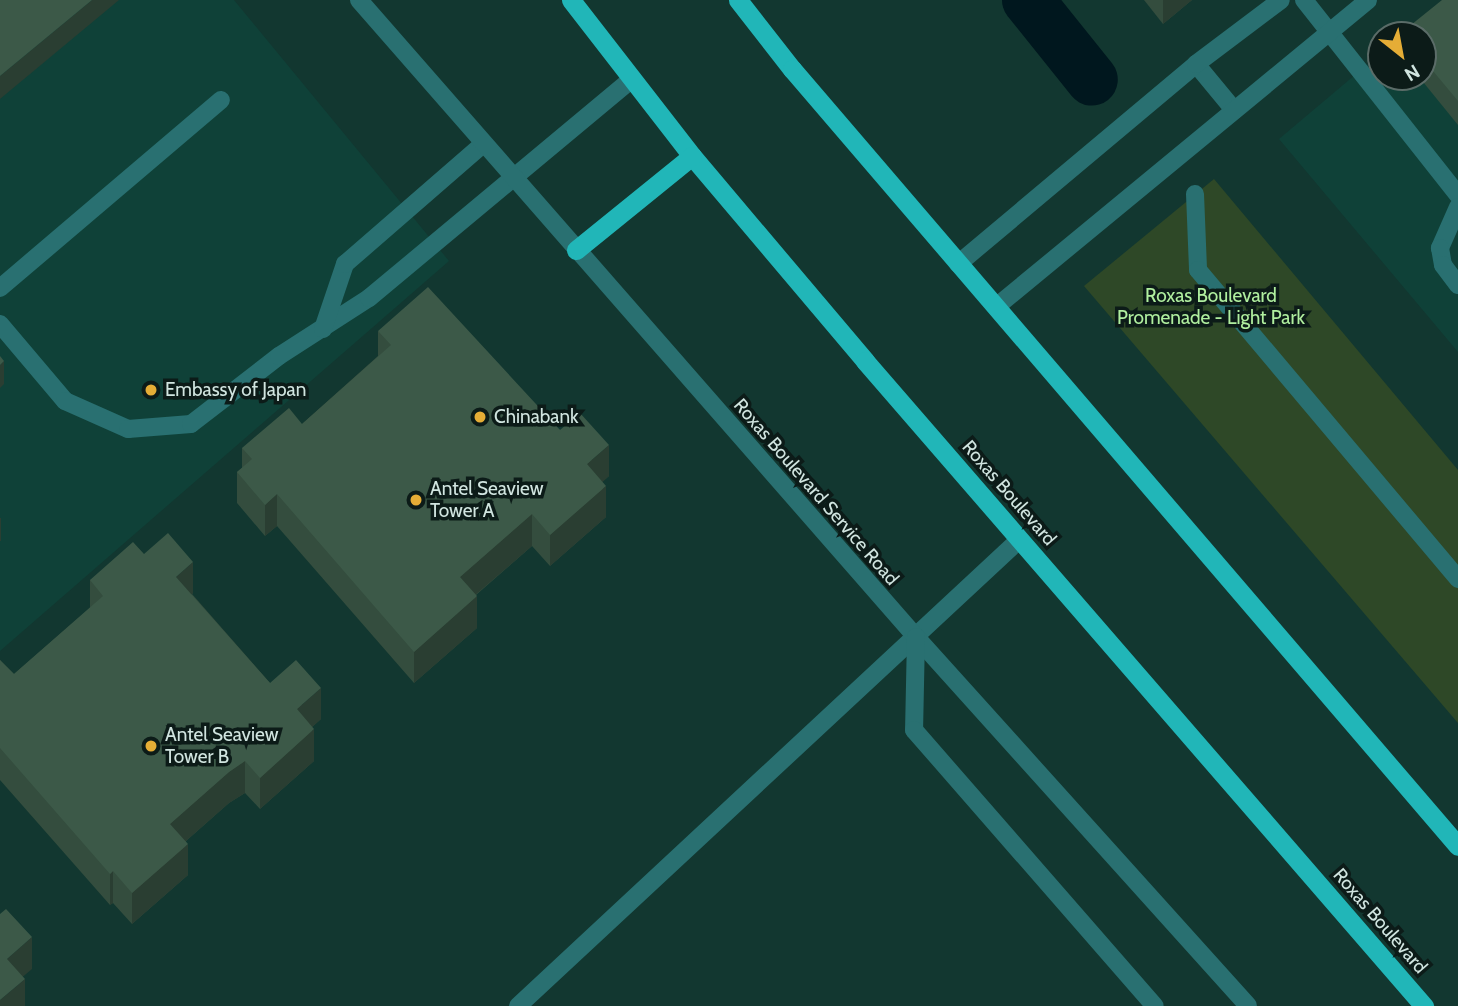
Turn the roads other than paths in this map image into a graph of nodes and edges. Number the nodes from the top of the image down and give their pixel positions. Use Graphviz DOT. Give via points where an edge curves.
graph roads {
  1 [pos="359,0"];
  2 [pos="571,0"];
  3 [pos="738,0"];
  4 [pos="1280,0"];
  5 [pos="1304,0"];
  6 [pos="1368,0"];
  7 [pos="1331,30"];
  8 [pos="1196,64"];
  9 [pos="631,80"];
  10 [pos="220,100"];
  11 [pos="1234,110"];
  12 [pos="482,144"];
  13 [pos="692,156"];
  14 [pos="513,178"];
  15 [pos="1195,194"];
  16 [pos="1458,195"];
  17 [pos="1458,207"];
  18 [pos="576,250"];
  19 [pos="958,264"];
  20 [pos="1458,285"];
  21 [pos="0,288"];
  22 [pos="996,307"];
  23 [pos="0,324"];
  24 [pos="323,329"];
  25 [pos="1019,540"];
  26 [pos="1458,579"];
  27 [pos="916,637"];
  28 [pos="1458,846"];
  29 [pos="518,1006"];
  30 [pos="1155,1006"];
  31 [pos="1248,1006"];
  32 [pos="1424,1006"];
  1 -- 12 [label="street, Roxas Boulevard Service Road"];
  2 -- 9 [label="highway, Roxas Boulevard"];
  3 -- 19 [label="highway"];
  4 -- 8 [label="street"];
  5 -- 7 [label="street"];
  6 -- 7 [label="street"];
  7 -- 11 [label="street"];
  7 -- 16 [label="street"];
  8 -- 11 [label="street"];
  8 -- 19 [label="street"];
  9 -- 13 [label="highway, Roxas Boulevard"];
  9 -- 14 [label="street"];
  10 -- 21 [label="street"];
  11 -- 22 [label="street"];
  12 -- 14 [label="street, Roxas Boulevard Service Road"];
  12 -- 24 [label="street" via="345,264"];
  13 -- 18 [label="highway"];
  13 -- 25 [label="highway, Roxas Boulevard"];
  14 -- 18 [label="street, Roxas Boulevard Service Road"];
  14 -- 24 [label="street" via="369,298"];
  15 -- 26 [label="street" via="1198,270"];
  17 -- 20 [label="street" via="1440,248 1443,265"];
  18 -- 27 [label="street, Roxas Boulevard Service Road"];
  19 -- 22 [label="highway"];
  22 -- 28 [label="highway"];
  23 -- 24 [label="street" via="65,401 128,429 191,424 279,356"];
  25 -- 27 [label="street"];
  25 -- 32 [label="highway, Roxas Boulevard"];
  27 -- 29 [label="street"];
  27 -- 30 [label="street" via="914,730"];
  27 -- 31 [label="street, Roxas Boulevard Service Road"];
}
